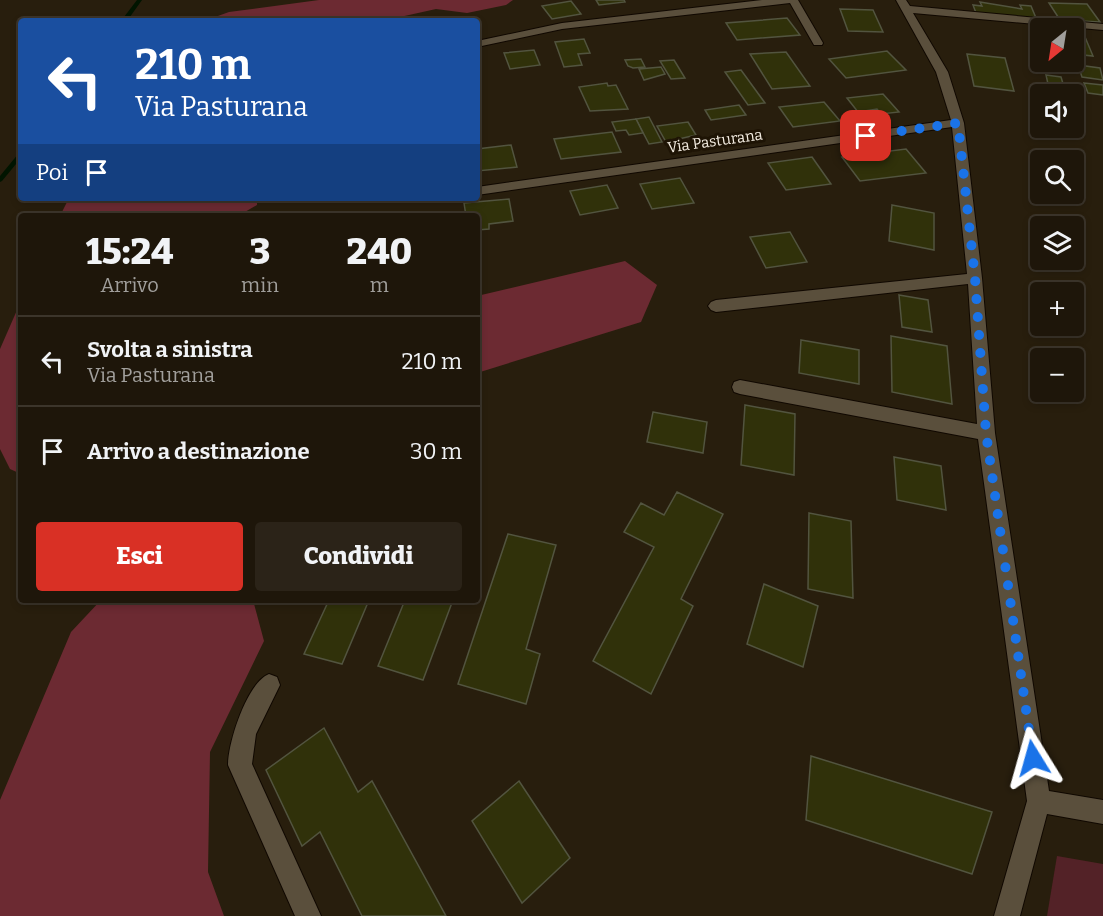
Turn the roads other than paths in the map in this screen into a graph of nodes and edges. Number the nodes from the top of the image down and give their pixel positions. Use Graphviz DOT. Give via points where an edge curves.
graph roads {
  1 [pos="791,0"];
  2 [pos="904,5"];
  3 [pos="1103,27"];
  4 [pos="480,43"];
  5 [pos="818,43"];
  6 [pos="958,123"];
  7 [pos="480,191"];
  8 [pos="975,278"];
  9 [pos="716,306"];
  10 [pos="740,387"];
  11 [pos="986,433"];
  12 [pos="269,685"];
  13 [pos="1040,801"];
  14 [pos="1103,812"];
  15 [pos="308,916"];
  16 [pos="1007,916"];
  1 -- 4 [label="street" via="562,26"];
  1 -- 5 [label="street"];
  2 -- 3 [label="street"];
  2 -- 6 [label="street" via="942,72"];
  6 -- 7 [label="street, Via Pasturana"];
  6 -- 8 [label="street"];
  8 -- 9 [label="street"];
  8 -- 11 [label="street"];
  10 -- 11 [label="street"];
  11 -- 13 [label="street"];
  12 -- 15 [label="street" via="241,742 240,765"];
  13 -- 14 [label="street"];
  13 -- 16 [label="street"];
}
